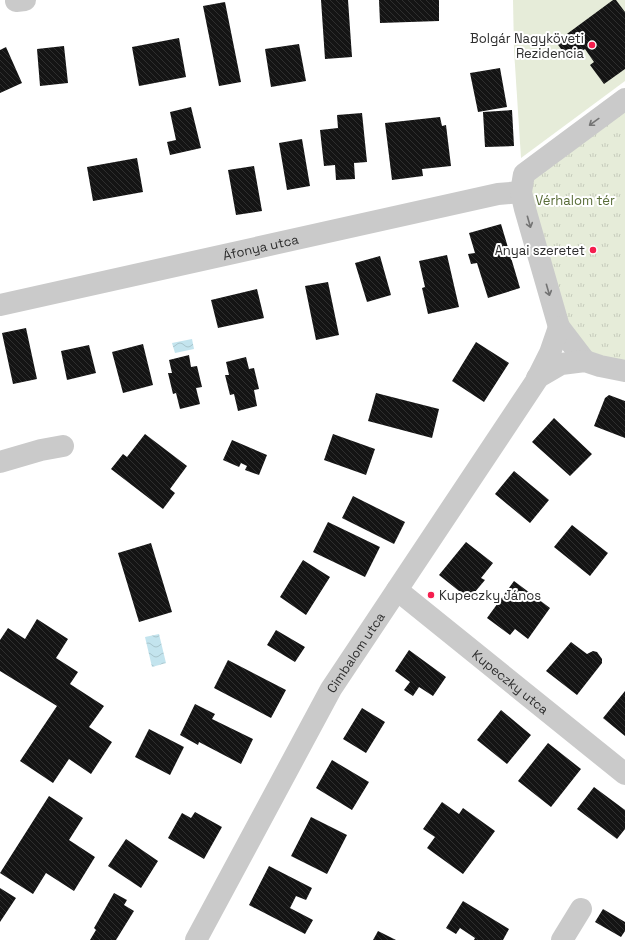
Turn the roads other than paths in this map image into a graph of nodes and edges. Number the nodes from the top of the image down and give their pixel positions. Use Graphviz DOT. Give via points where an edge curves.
graph roads {
  1 [pos="625,99"];
  2 [pos="521,192"];
  3 [pos="0,305"];
  4 [pos="559,327"];
  5 [pos="585,361"];
  6 [pos="625,371"];
  7 [pos="537,378"];
  8 [pos="63,446"];
  9 [pos="0,462"];
  10 [pos="397,590"];
  11 [pos="625,774"];
  12 [pos="581,909"];
  13 [pos="196,940"];
  14 [pos="562,940"];
  1 -- 2 [label="street, one-way" via="524,174"];
  2 -- 3 [label="street, Áfonya utca" via="498,194"];
  2 -- 4 [label="street, one-way"];
  4 -- 5 [label="street"];
  4 -- 7 [label="street, Cimbalom utca" via="550,353"];
  5 -- 6 [label="street"];
  5 -- 7 [label="street, Cimbalom utca" via="561,364"];
  7 -- 10 [label="street, Cimbalom utca"];
  8 -- 9 [label="street"];
  10 -- 11 [label="street, Kupeczky utca"];
  10 -- 13 [label="street, Cimbalom utca" via="331,690"];
  12 -- 14 [label="street"];
}
